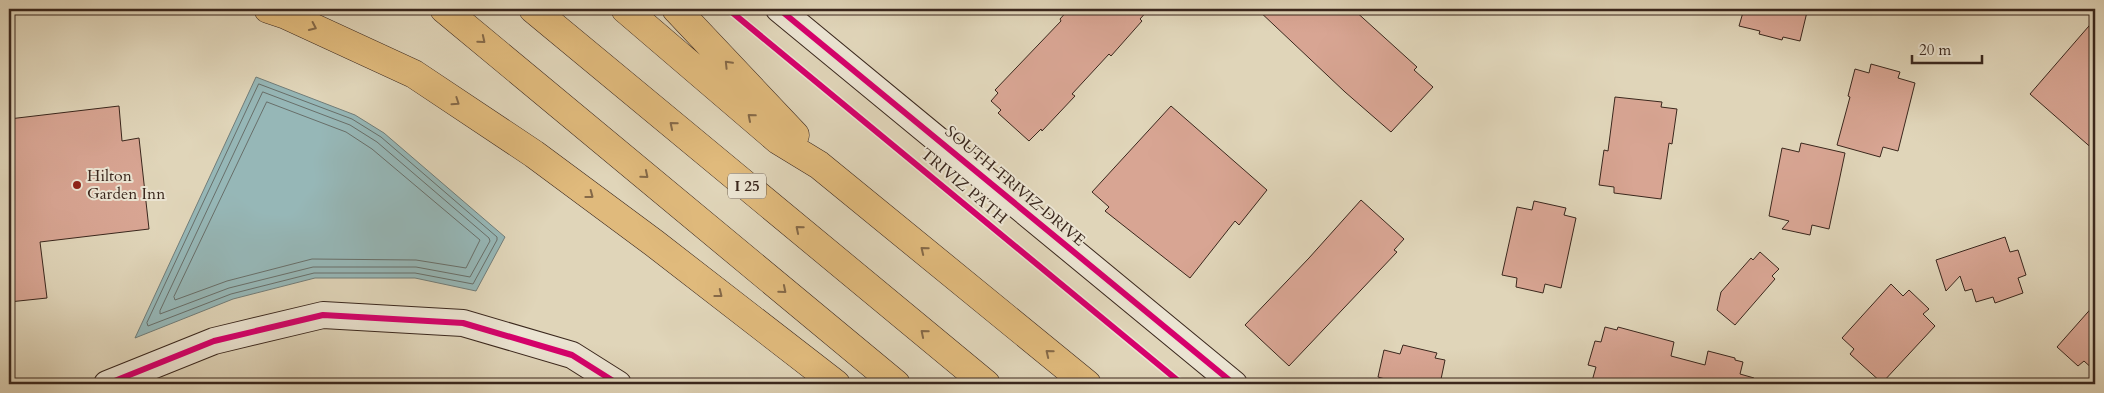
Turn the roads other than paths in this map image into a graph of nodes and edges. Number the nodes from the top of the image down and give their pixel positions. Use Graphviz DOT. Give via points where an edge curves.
graph roads {
  1 [pos="268,9"];
  2 [pos="444,9"];
  3 [pos="532,9"];
  4 [pos="625,9"];
  5 [pos="676,9"];
  6 [pos="779,9"];
  7 [pos="820,165"];
  8 [pos="107,384"];
  9 [pos="618,384"];
  10 [pos="836,384"];
  11 [pos="896,384"];
  12 [pos="986,384"];
  13 [pos="1087,384"];
  14 [pos="1234,384"];
  1 -- 10 [label="highway, one-way" via="422,79 534,154"];
  2 -- 11 [label="highway, one-way"];
  12 -- 3 [label="highway, I 25, one-way"];
  7 -- 4 [label="highway, one-way" via="778,140"];
  7 -- 5 [label="highway, one-way" via="790,128"];
  6 -- 14 [label="street, SOUTH TRIVIZ DRIVE"];
  13 -- 7 [label="highway, one-way"];
  8 -- 9 [label="street" via="214,341 323,315 463,323 572,355"];
}
